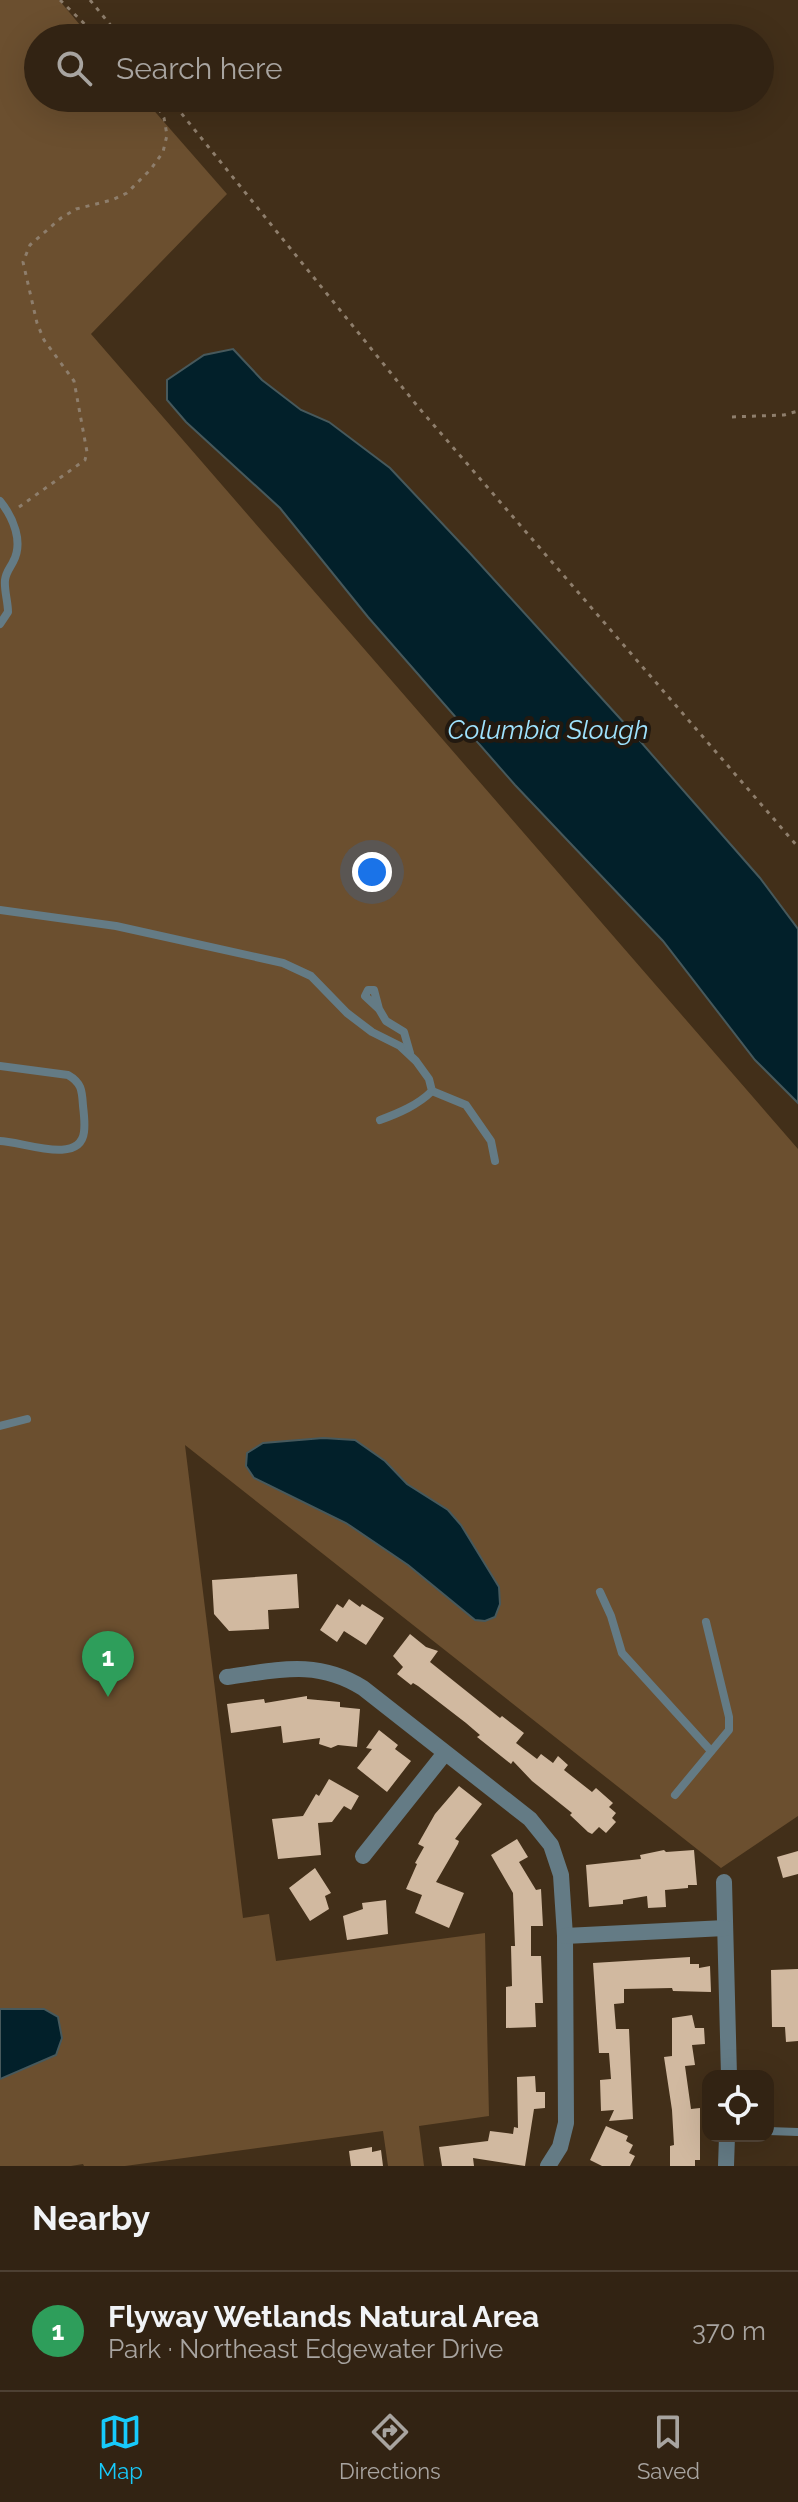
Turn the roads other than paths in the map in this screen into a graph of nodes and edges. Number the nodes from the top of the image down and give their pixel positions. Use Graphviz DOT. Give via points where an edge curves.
graph roads {
  1 [pos="0,501"];
  2 [pos="0,624"];
  3 [pos="0,910"];
  4 [pos="379,1009"];
  5 [pos="412,1057"];
  6 [pos="0,1066"];
  7 [pos="432,1091"];
  8 [pos="380,1120"];
  9 [pos="0,1141"];
  10 [pos="495,1161"];
  11 [pos="27,1419"];
  12 [pos="0,1426"];
  13 [pos="600,1592"];
  14 [pos="706,1622"];
  15 [pos="227,1677"];
  16 [pos="711,1751"];
  17 [pos="445,1753"];
  18 [pos="675,1795"];
  19 [pos="363,1856"];
  20 [pos="724,1882"];
  21 [pos="725,1928"];
  22 [pos="565,1936"];
  23 [pos="729,2070"];
  24 [pos="774,2131"];
  25 [pos="798,2132"];
  26 [pos="727,2142"];
  27 [pos="548,2166"];
  28 [pos="726,2166"];
  1 -- 2 [label="lane" via="10,514 18,545 5,582 8,612"];
  3 -- 5 [label="lane" via="116,926 283,963 311,976 347,1013"];
  4 -- 5 [label="lane" via="389,1024 404,1032"];
  5 -- 7 [label="lane"];
  6 -- 9 [label="lane" via="68,1075 78,1081 85,1135 65,1150"];
  7 -- 8 [label="lane"];
  7 -- 10 [label="lane" via="466,1105 491,1141"];
  11 -- 12 [label="lane"];
  13 -- 16 [label="lane" via="622,1653"];
  14 -- 16 [label="lane" via="729,1717 729,1730"];
  15 -- 17 [label="street" via="329,1671 363,1688"];
  16 -- 18 [label="lane"];
  17 -- 19 [label="street"];
  17 -- 22 [label="street" via="544,1833 561,1875"];
  20 -- 21 [label="street"];
  21 -- 22 [label="street"];
  21 -- 23 [label="street"];
  22 -- 27 [label="street" via="566,2123"];
  24 -- 25 [label="lane"];
  26 -- 28 [label="street"];
}
